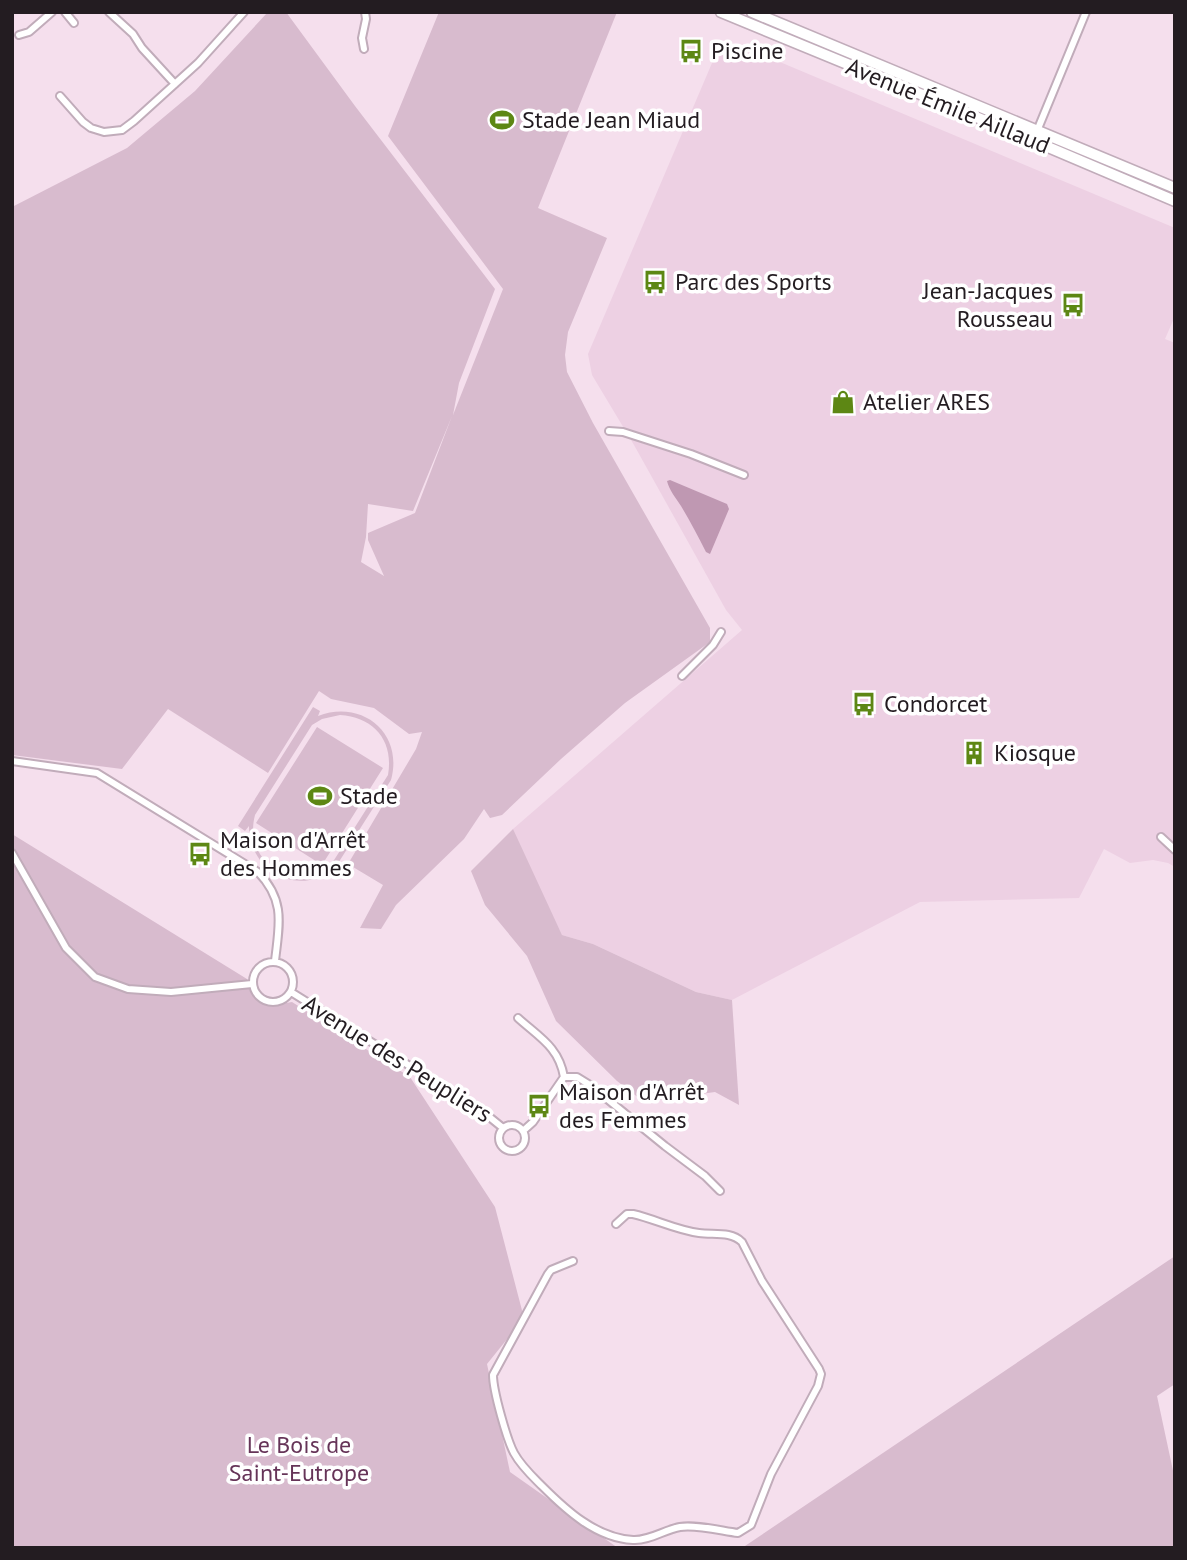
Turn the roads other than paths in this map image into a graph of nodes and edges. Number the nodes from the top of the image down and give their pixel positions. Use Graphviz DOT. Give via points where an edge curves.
graph roads {
  1 [pos="52,12"];
  2 [pos="65,12"];
  3 [pos="109,12"];
  4 [pos="244,12"];
  5 [pos="365,12"];
  6 [pos="722,12"];
  7 [pos="752,12"];
  8 [pos="1086,12"];
  9 [pos="74,23"];
  10 [pos="19,35"];
  11 [pos="364,49"];
  12 [pos="175,84"];
  13 [pos="60,96"];
  14 [pos="1037,131"];
  15 [pos="1175,188"];
  16 [pos="1175,201"];
  17 [pos="609,431"];
  18 [pos="744,475"];
  19 [pos="721,632"];
  20 [pos="682,676"];
  21 [pos="12,761"];
  22 [pos="1161,837"];
  23 [pos="1175,850"];
  24 [pos="12,853"];
  25 [pos="275,961"];
  26 [pos="252,984"];
  27 [pos="290,992"];
  28 [pos="518,1018"];
  29 [pos="564,1077"];
  30 [pos="503,1128"];
  31 [pos="523,1131"];
  32 [pos="720,1191"];
  33 [pos="617,1224"];
  34 [pos="573,1261"];
  1 -- 10 [label="street"];
  2 -- 9 [label="street"];
  3 -- 12 [label="street"];
  4 -- 12 [label="street"];
  5 -- 11 [label="street"];
  6 -- 16 [label="main road, Avenue Émile Aillaud"];
  7 -- 14 [label="main road, Avenue Émile Aillaud"];
  8 -- 14 [label="street"];
  12 -- 13 [label="street" via="128,126 110,133 87,125"];
  14 -- 15 [label="main road, Avenue Émile Aillaud"];
  17 -- 18 [label="street" via="624,432"];
  19 -- 20 [label="street"];
  21 -- 25 [label="street" via="97,774 258,872 273,890 279,910"];
  22 -- 23 [label="street"];
  24 -- 26 [label="street" via="66,948 95,978 128,989 172,992"];
  25 -- 26 [label="street" via="260,966"];
  25 -- 27 [label="street" via="291,973"];
  26 -- 27 [label="street" via="259,997 272,1002"];
  27 -- 30 [label="street, Avenue des Peupliers"];
  28 -- 29 [label="street" via="555,1050"];
  29 -- 31 [label="street"];
  29 -- 32 [label="street" via="577,1077 590,1085"];
  30 -- 31 [label="street" via="516,1125"];
  30 -- 31 [label="street" via="499,1141 509,1151 523,1146"];
  33 -- 34 [label="street" via="633,1214 698,1233 738,1238 819,1369 818,1386 771,1474 751,1525 744,1530 687,1526 633,1540 618,1537 572,1514 519,1462 493,1375 551,1270"];
}
